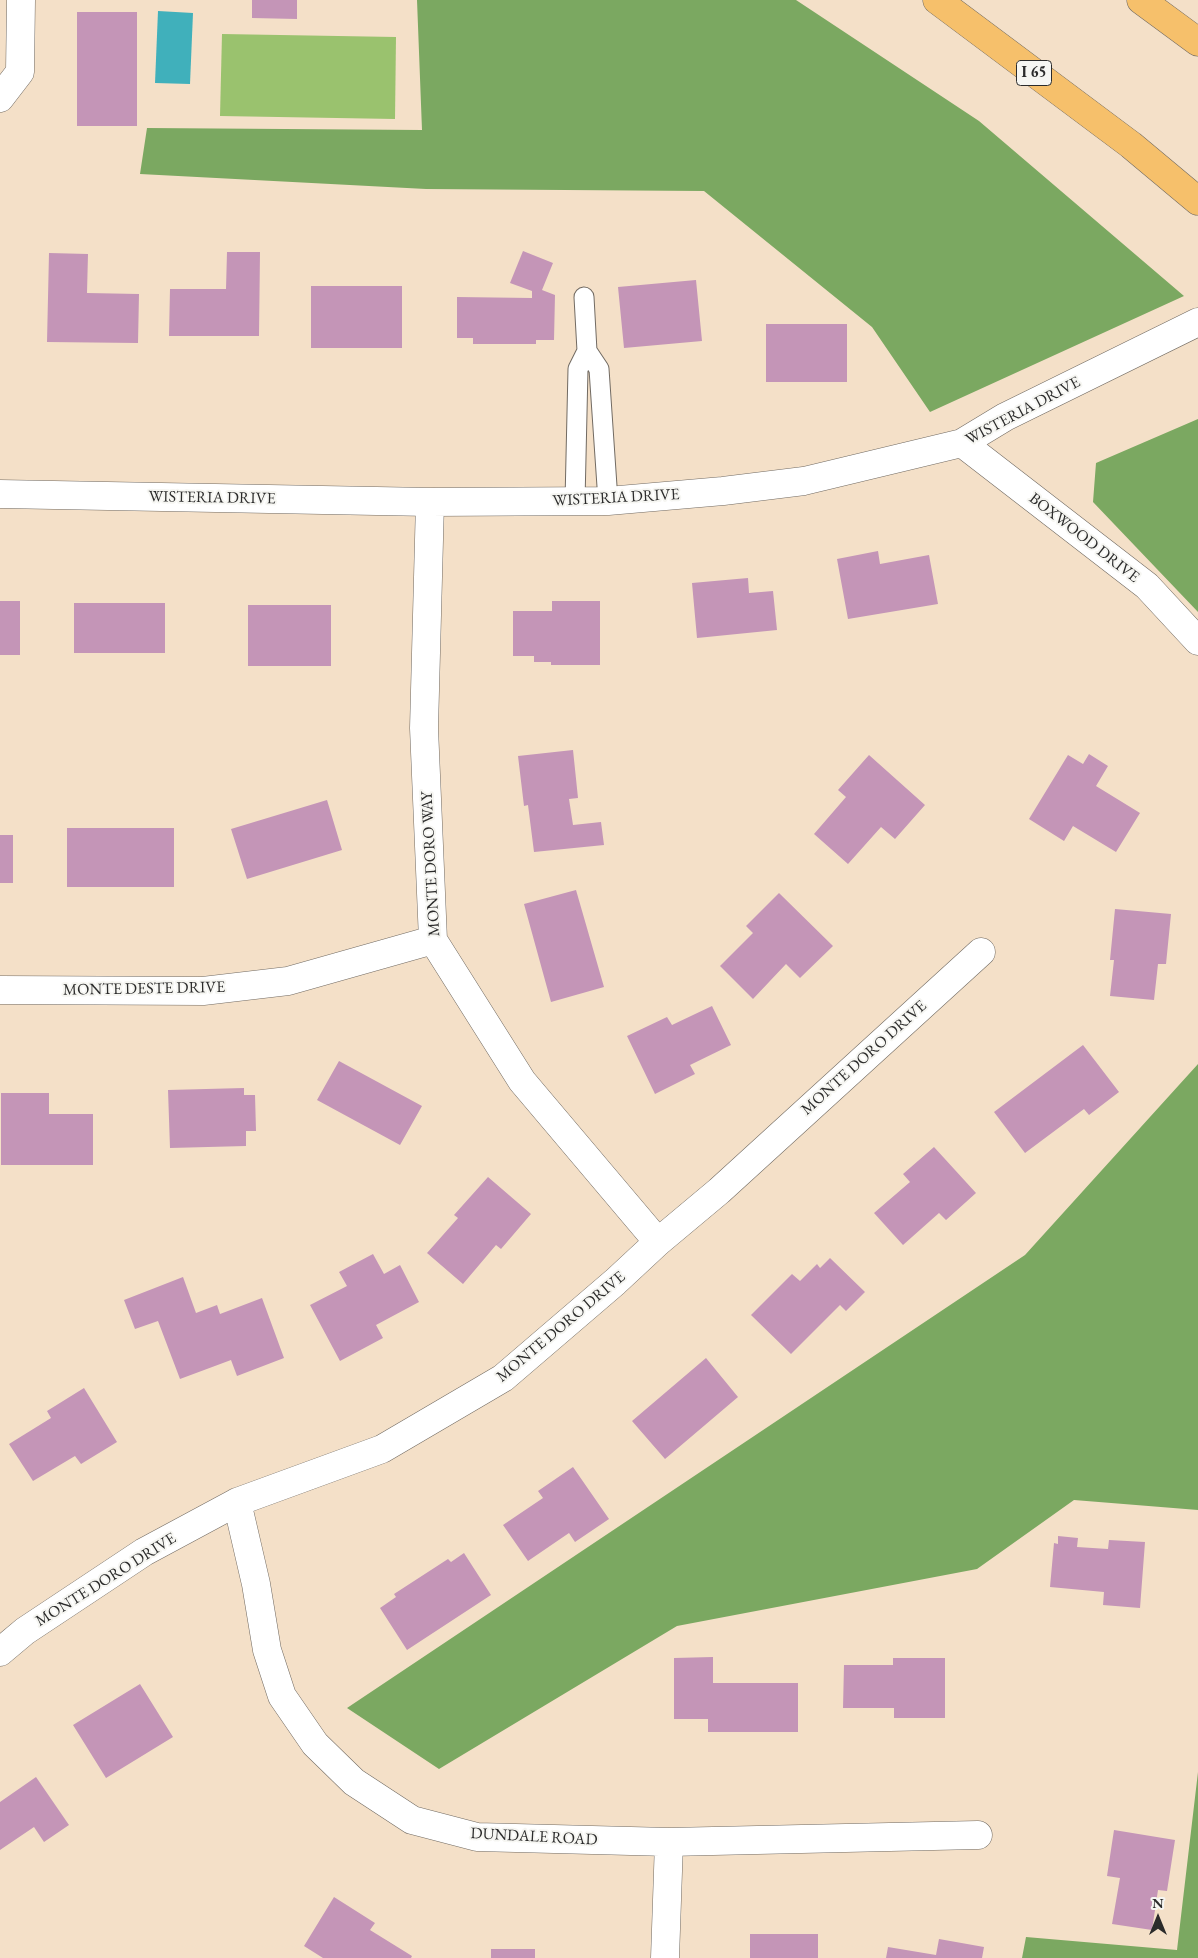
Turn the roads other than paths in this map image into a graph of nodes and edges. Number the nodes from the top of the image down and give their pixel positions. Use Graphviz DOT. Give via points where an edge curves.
graph roads {
  1 [pos="21,0"];
  2 [pos="937,0"];
  3 [pos="1141,0"];
  4 [pos="1198,42"];
  5 [pos="0,98"];
  6 [pos="1198,201"];
  7 [pos="584,297"];
  8 [pos="1198,322"];
  9 [pos="586,351"];
  10 [pos="962,444"];
  11 [pos="0,494"];
  12 [pos="575,501"];
  13 [pos="608,501"];
  14 [pos="430,502"];
  15 [pos="1198,641"];
  16 [pos="433,940"];
  17 [pos="981,952"];
  18 [pos="0,990"];
  19 [pos="658,1242"];
  20 [pos="237,1502"];
  21 [pos="0,1652"];
  22 [pos="978,1835"];
  23 [pos="669,1842"];
  24 [pos="665,1958"];
  1 -- 5 [label="street" via="20,72"];
  2 -- 6 [label="highway, I 65" via="1131,145"];
  3 -- 4 [label="highway"];
  7 -- 9 [label="lane"];
  8 -- 10 [label="street, WISTERIA DRIVE" via="1006,417"];
  9 -- 12 [label="lane" via="578,370"];
  9 -- 13 [label="lane" via="599,370"];
  10 -- 13 [label="street, WISTERIA DRIVE" via="804,481"];
  10 -- 15 [label="street, BOXWOOD DRIVE" via="1147,586"];
  11 -- 14 [label="street, WISTERIA DRIVE"];
  12 -- 13 [label="street, WISTERIA DRIVE"];
  12 -- 14 [label="street, WISTERIA DRIVE"];
  14 -- 16 [label="street, MONTE DORO WAY" via="424,728"];
  16 -- 18 [label="street, MONTE DESTE DRIVE" via="288,980 202,991"];
  16 -- 19 [label="street, MONTE DORO WAY" via="522,1081"];
  17 -- 19 [label="street, MONTE DORO DRIVE" via="719,1191"];
  19 -- 20 [label="street, MONTE DORO DRIVE" via="503,1378 382,1449"];
  20 -- 21 [label="street, MONTE DORO DRIVE" via="144,1552"];
  20 -- 23 [label="street, DUNDALE ROAD" via="267,1650 282,1696 315,1744 354,1782 412,1820 477,1837"];
  22 -- 23 [label="street, DUNDALE ROAD"];
  23 -- 24 [label="street"];
}
